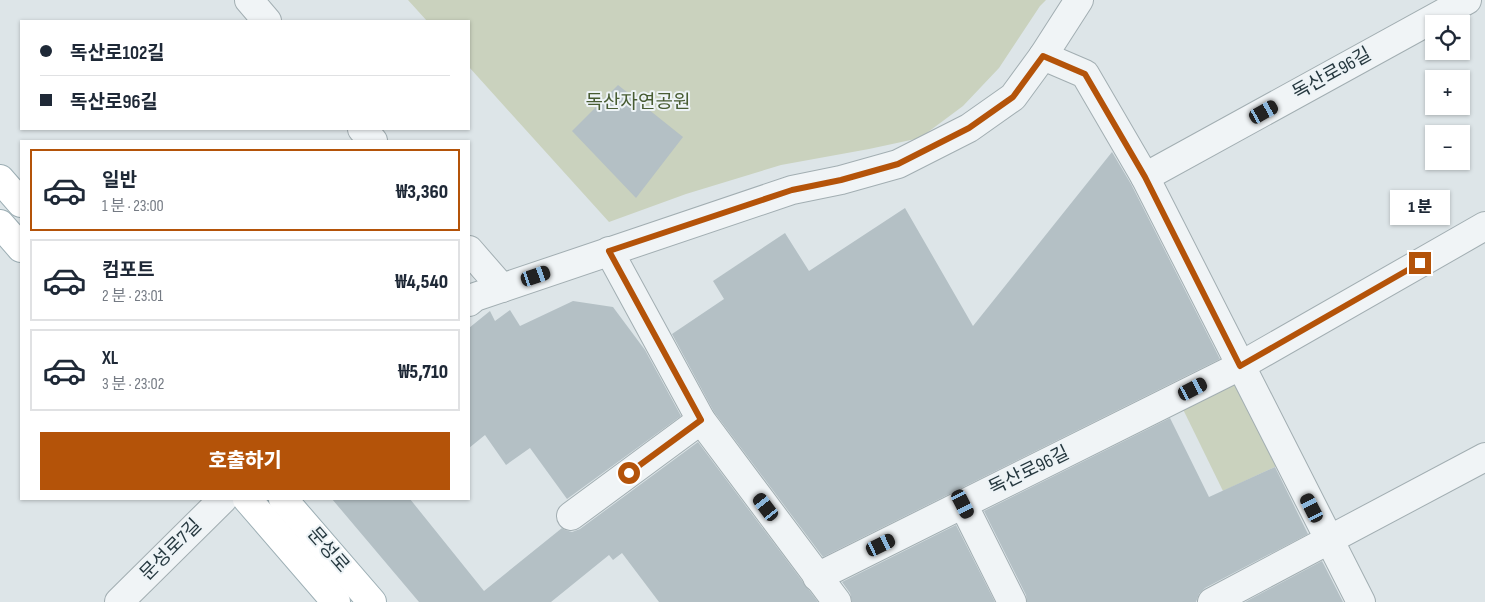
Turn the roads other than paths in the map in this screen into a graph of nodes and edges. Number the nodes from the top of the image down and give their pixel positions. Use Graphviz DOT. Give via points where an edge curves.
graph roads {
  1 [pos="249,0"];
  2 [pos="1079,0"];
  3 [pos="1467,0"];
  4 [pos="267,20"];
  5 [pos="1043,56"];
  6 [pos="363,130"];
  7 [pos="372,140"];
  8 [pos="1145,177"];
  9 [pos="0,180"];
  10 [pos="20,202"];
  11 [pos="0,224"];
  12 [pos="1485,226"];
  13 [pos="20,247"];
  14 [pos="470,251"];
  15 [pos="609,251"];
  16 [pos="502,288"];
  17 [pos="470,301"];
  18 [pos="1240,366"];
  19 [pos="701,420"];
  20 [pos="1485,458"];
  21 [pos="222,500"];
  22 [pos="248,500"];
  23 [pos="284,500"];
  24 [pos="963,504"];
  25 [pos="571,516"];
  26 [pos="1329,540"];
  27 [pos="818,577"];
  28 [pos="119,602"];
  29 [pos="336,602"];
  30 [pos="372,602"];
  31 [pos="837,602"];
  32 [pos="1012,602"];
  33 [pos="1212,602"];
  34 [pos="1361,602"];
  1 -- 4 [label="street"];
  2 -- 5 [label="street"];
  3 -- 8 [label="street, 독산로96길"];
  5 -- 8 [label="street" via="1085,74"];
  5 -- 15 [label="street" via="1013,97 969,128 898,164 792,190"];
  6 -- 7 [label="street"];
  8 -- 18 [label="street"];
  9 -- 10 [label="main road"];
  11 -- 13 [label="main road"];
  12 -- 18 [label="street, 독산로96길"];
  14 -- 16 [label="street"];
  15 -- 16 [label="street"];
  15 -- 19 [label="street"];
  16 -- 17 [label="street"];
  18 -- 24 [label="street, 독산로96길"];
  18 -- 26 [label="street"];
  19 -- 25 [label="street"];
  19 -- 27 [label="street"];
  20 -- 26 [label="street"];
  21 -- 28 [label="street, 문성로7길"];
  22 -- 29 [label="main road, 문성로"];
  23 -- 30 [label="main road, 문성로"];
  24 -- 27 [label="street, 독산로96길"];
  24 -- 32 [label="street"];
  26 -- 33 [label="street"];
  26 -- 34 [label="street"];
  27 -- 31 [label="street"];
}
